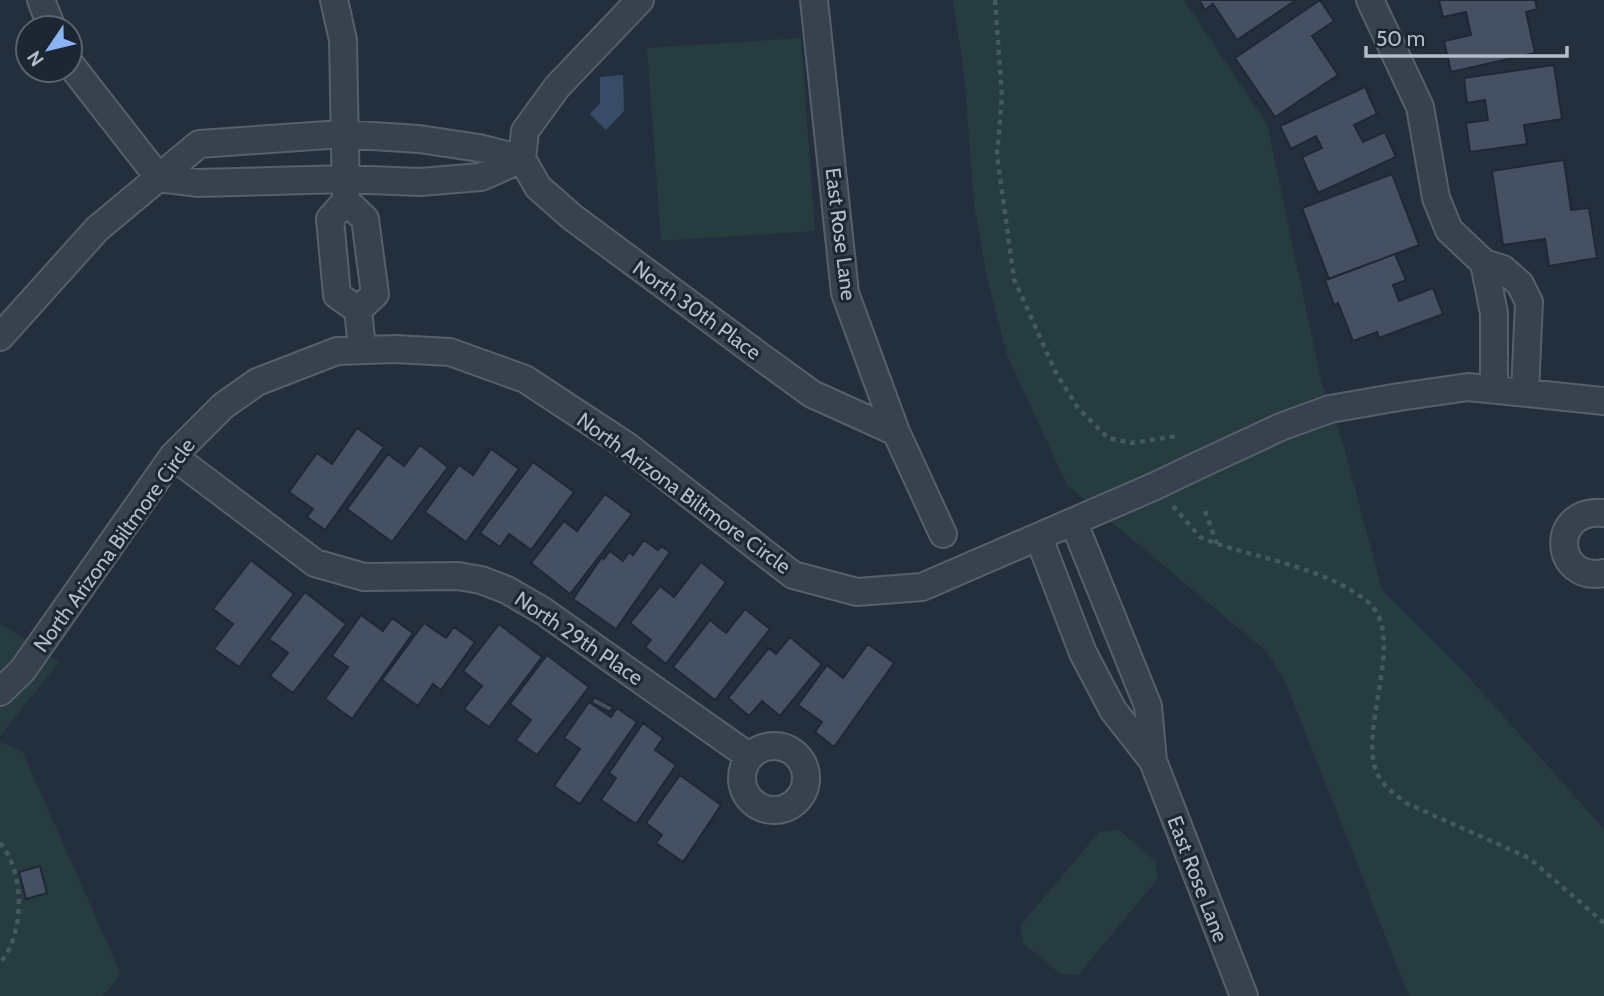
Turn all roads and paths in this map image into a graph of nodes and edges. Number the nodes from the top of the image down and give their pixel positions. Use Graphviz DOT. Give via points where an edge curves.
graph roads {
  1 [pos="334,0"];
  2 [pos="640,0"];
  3 [pos="814,0"];
  4 [pos="995,0"];
  5 [pos="1370,0"];
  6 [pos="84,82"];
  7 [pos="342,134"];
  8 [pos="522,159"];
  9 [pos="159,178"];
  10 [pos="345,190"];
  11 [pos="1484,263"];
  12 [pos="358,310"];
  13 [pos="0,337"];
  14 [pos="362,348"];
  15 [pos="1494,389"];
  16 [pos="1525,392"];
  17 [pos="1604,401"];
  18 [pos="896,432"];
  19 [pos="1177,436"];
  20 [pos="173,456"];
  21 [pos="1153,487"];
  22 [pos="1205,511"];
  23 [pos="1604,513"];
  24 [pos="1074,523"];
  25 [pos="943,534"];
  26 [pos="1040,538"];
  27 [pos="1217,544"];
  28 [pos="1604,573"];
  29 [pos="0,692"];
  30 [pos="750,757"];
  31 [pos="1153,761"];
  32 [pos="0,843"];
  33 [pos="1604,923"];
  34 [pos="0,963"];
  35 [pos="1244,996"];
  1 -- 7 [label="street" via="343,40"];
  2 -- 8 [label="street" via="558,86 525,131"];
  3 -- 18 [label="street, East Rose Lane" via="845,293"];
  4 -- 19 [label="path" via="1002,96 997,155 1014,279 1055,371 1078,408 1108,438 1131,443"];
  5 -- 11 [label="street" via="1420,107 1443,217 1462,246"];
  6 -- 9 [label="street"];
  7 -- 8 [label="street" via="431,141"];
  7 -- 9 [label="street" via="199,144"];
  7 -- 10 [label="street"];
  8 -- 10 [label="street" via="481,177"];
  8 -- 18 [label="street, North 30th Place" via="538,187 572,217 812,394"];
  9 -- 10 [label="street"];
  9 -- 13 [label="street" via="97,229"];
  10 -- 12 [label="street" via="365,219 371,256 374,294"];
  10 -- 12 [label="street" via="330,219 337,295"];
  11 -- 15 [label="street" via="1494,313"];
  11 -- 16 [label="street" via="1503,269 1520,284 1530,302"];
  12 -- 14 [label="street"];
  14 -- 20 [label="street, North Arizona Biltmore Circle" via="337,351 257,382 223,406"];
  14 -- 26 [label="street, North Arizona Biltmore Circle" via="450,352 525,379 627,446 793,575 857,592 922,587"];
  15 -- 16 [label="street, North Arizona Biltmore Circle"];
  15 -- 21 [label="street, North Arizona Biltmore Circle, bridge" via="1468,387 1329,409"];
  16 -- 17 [label="street, North Arizona Biltmore Circle"];
  18 -- 25 [label="street, East Rose Lane"];
  20 -- 29 [label="street, North Arizona Biltmore Circle" via="29,661"];
  20 -- 30 [label="street, North 29th Place" via="315,564 364,577 458,576 507,590"];
  21 -- 24 [label="street, North Arizona Biltmore Circle"];
  21 -- 27 [label="path" via="1200,537"];
  22 -- 27 [label="path"];
  23 -- 28 [label="street" via="1589,512 1573,520 1564,536 1565,554 1576,569 1593,575"];
  24 -- 26 [label="street, North Arizona Biltmore Circle"];
  24 -- 31 [label="street, East Rose Lane" via="1148,706"];
  26 -- 31 [label="street, East Rose Lane" via="1083,653 1113,710"];
  27 -- 33 [label="path" via="1331,581 1370,603 1384,633 1376,696 1378,775 1406,803 1529,858"];
  31 -- 35 [label="street, East Rose Lane"];
  32 -- 34 [label="path" via="16,883 18,909 13,942"];
}
